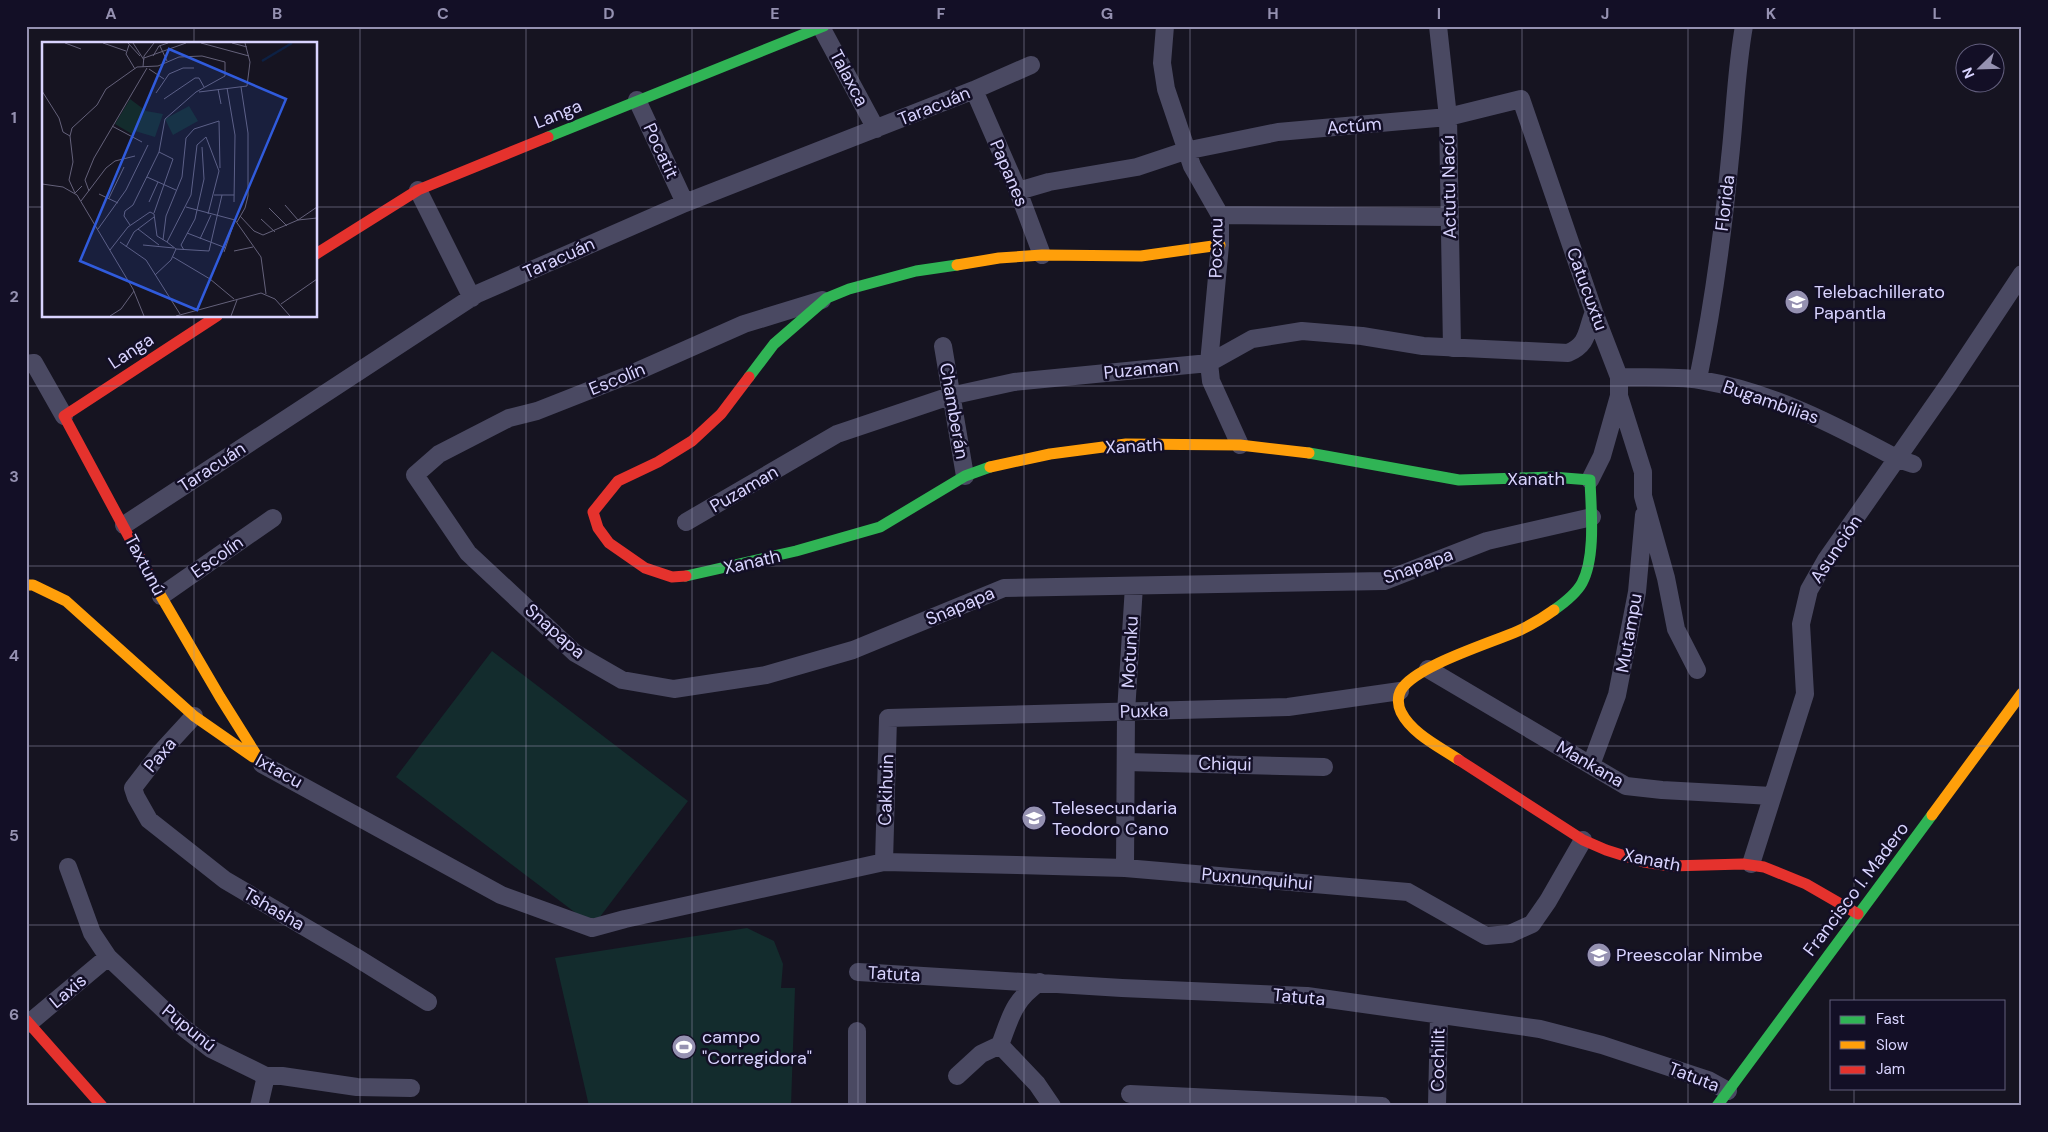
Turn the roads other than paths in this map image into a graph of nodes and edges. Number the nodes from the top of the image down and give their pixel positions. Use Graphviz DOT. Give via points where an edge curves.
graph roads {
  1 [pos="1165,26"];
  2 [pos="1438,26"];
  3 [pos="1744,26"];
  4 [pos="822,27"];
  5 [pos="1031,65"];
  6 [pos="974,90"];
  7 [pos="1521,99"];
  8 [pos="636,100"];
  9 [pos="1448,117"];
  10 [pos="876,129"];
  11 [pos="1185,151"];
  12 [pos="418,190"];
  13 [pos="1018,191"];
  14 [pos="685,203"];
  15 [pos="1220,215"];
  16 [pos="1450,217"];
  17 [pos="1220,245"];
  18 [pos="318,253"];
  19 [pos="1042,256"];
  20 [pos="2022,274"];
  21 [pos="472,298"];
  22 [pos="827,298"];
  23 [pos="1594,312"];
  24 [pos="214,318"];
  25 [pos="943,346"];
  26 [pos="1452,348"];
  27 [pos="30,363"];
  28 [pos="1209,363"];
  29 [pos="1619,377"];
  30 [pos="1698,380"];
  31 [pos="950,396"];
  32 [pos="1619,396"];
  33 [pos="64,416"];
  34 [pos="1240,444"];
  35 [pos="1905,462"];
  36 [pos="416,475"];
  37 [pos="965,476"];
  38 [pos="1590,480"];
  39 [pos="1644,496"];
  40 [pos="1592,517"];
  41 [pos="273,518"];
  42 [pos="686,522"];
  43 [pos="124,525"];
  44 [pos="26,585"];
  45 [pos="1134,586"];
  46 [pos="161,596"];
  47 [pos="1428,669"];
  48 [pos="1697,670"];
  49 [pos="1400,691"];
  50 [pos="2022,693"];
  51 [pos="1126,712"];
  52 [pos="194,716"];
  53 [pos="888,718"];
  54 [pos="1126,762"];
  55 [pos="262,764"];
  56 [pos="1591,765"];
  57 [pos="1324,767"];
  58 [pos="1772,796"];
  59 [pos="136,797"];
  60 [pos="1583,840"];
  61 [pos="877,863"];
  62 [pos="1751,864"];
  63 [pos="68,868"];
  64 [pos="1125,868"];
  65 [pos="1858,914"];
  66 [pos="108,957"];
  67 [pos="858,972"];
  68 [pos="1040,982"];
  69 [pos="428,1002"];
  70 [pos="1439,1015"];
  71 [pos="27,1022"];
  72 [pos="857,1031"];
  73 [pos="1000,1045"];
  74 [pos="266,1076"];
  75 [pos="957,1076"];
  76 [pos="411,1088"];
  77 [pos="1728,1091"];
  78 [pos="1130,1094"];
  79 [pos="102,1106"];
  80 [pos="259,1106"];
  81 [pos="857,1106"];
  82 [pos="1052,1106"];
  83 [pos="1382,1106"];
  84 [pos="1437,1106"];
  85 [pos="1717,1106"];
  1 -- 11 [label="street, Pocxnu" via="1162,63 1166,89"];
  2 -- 9 [label="street, Actutu Nacú"];
  3 -- 30 [label="street, Florida" via="1738,57 1717,273"];
  4 -- 8 [label="street, Langa"];
  4 -- 10 [label="street, Talaxca"];
  5 -- 6 [label="street, Taracuán"];
  6 -- 10 [label="street, Taracuán"];
  6 -- 13 [label="street, Papanes"];
  7 -- 9 [label="street, Actúm"];
  7 -- 23 [label="street, Catucuxtu"];
  8 -- 12 [label="street, Langa"];
  8 -- 14 [label="street, Pocatit"];
  9 -- 11 [label="street, Actúm" via="1278,132"];
  9 -- 16 [label="street, Actutu Nacú"];
  10 -- 14 [label="street, Taracuán"];
  11 -- 13 [label="street" via="1137,167 1049,182"];
  11 -- 15 [label="street, Pocxnu"];
  12 -- 18 [label="street, Langa"];
  12 -- 21 [label="street"];
  13 -- 19 [label="street, Papanes"];
  14 -- 21 [label="street, Taracuán"];
  15 -- 16 [label="street"];
  15 -- 17 [label="street, Pocxnu"];
  16 -- 26 [label="street, Actutu Nacú"];
  17 -- 19 [label="street, Xanath" via="1141,256"];
  17 -- 28 [label="street, Pocxnu"];
  19 -- 22 [label="street, Xanath" via="999,258 916,271"];
  20 -- 35 [label="street, Asunción"];
  21 -- 43 [label="street, Taracuán"];
  22 -- 36 [label="street, Escolín" via="744,324 631,374 537,411 509,418 439,454"];
  22 -- 37 [label="street, Xanath" via="774,344 721,414 692,441 618,481 593,512 598,528 609,543 645,568 672,577 694,575 880,527"];
  23 -- 26 [label="street, Puzaman" via="1585,340 1568,353"];
  23 -- 29 [label="street, Catucuxtu"];
  24 -- 33 [label="street, Langa"];
  25 -- 31 [label="street, Chamberán"];
  26 -- 28 [label="street, Puzaman" via="1302,331 1252,339"];
  27 -- 33 [label="street, Taxtunú"];
  28 -- 31 [label="street, Puzaman" via="1014,382"];
  28 -- 34 [label="street, Pocxnu" via="1211,381"];
  29 -- 30 [label="street, Bugambilias"];
  29 -- 32 [label="street, Catucuxtu"];
  30 -- 35 [label="street, Bugambilias" via="1798,408"];
  31 -- 37 [label="street, Chamberán"];
  31 -- 42 [label="street, Puzaman" via="837,434"];
  32 -- 38 [label="street, Catucuxtu" via="1602,456"];
  32 -- 39 [label="street, Mutampu" via="1643,472"];
  33 -- 43 [label="street, Taxtunú"];
  34 -- 37 [label="street, Xanath" via="1126,444 1050,454 985,468"];
  34 -- 38 [label="street, Xanath" via="1288,449 1459,480 1552,477"];
  35 -- 58 [label="street, Asunción" via="1826,560 1809,590 1801,624 1805,694"];
  36 -- 45 [label="street, Snapapa" via="468,553 575,653 622,680 674,689 766,675 853,650 1004,588"];
  38 -- 40 [label="street, Xanath"];
  39 -- 48 [label="street, Mutampu" via="1676,629"];
  39 -- 56 [label="street, Mutampu" via="1633,619 1617,695"];
  40 -- 45 [label="street, Snapapa" via="1487,541 1384,581"];
  40 -- 47 [label="street, Xanath" via="1582,583 1566,601 1531,625"];
  41 -- 46 [label="street, Escolín"];
  43 -- 46 [label="street, Taxtunú"];
  44 -- 52 [label="street, Ixtacu" via="33,585 66,601"];
  45 -- 51 [label="street, Motunku"];
  46 -- 55 [label="street, Taxtunú"];
  47 -- 49 [label="street, Xanath"];
  47 -- 56 [label="street, Mankana"];
  49 -- 51 [label="street, Puxka" via="1288,707"];
  49 -- 60 [label="street, Xanath" via="1399,707 1409,725"];
  50 -- 65 [label="street, Francisco I. Madero"];
  51 -- 53 [label="street, Puxka"];
  51 -- 54 [label="street, Motunku"];
  52 -- 55 [label="street, Ixtacu"];
  52 -- 59 [label="street, Paxa" via="133,788"];
  53 -- 61 [label="street, Cakihuin"];
  54 -- 57 [label="street, Chiqui"];
  54 -- 64 [label="street, Motunku"];
  55 -- 61 [label="street, Ixtacu" via="500,895 592,928"];
  56 -- 58 [label="street, Mankana" via="1626,786"];
  58 -- 62 [label="street, Asunción"];
  59 -- 69 [label="street, Tshasha" via="149,820 225,880"];
  60 -- 62 [label="street, Xanath" via="1641,860 1680,867"];
  60 -- 64 [label="street, Puxnunquihui" via="1532,924 1510,934 1486,936 1408,892"];
  61 -- 64 [label="street, Puxnunquihui"];
  62 -- 65 [label="street, Xanath" via="1814,889"];
  63 -- 66 [label="street, Pupunú" via="92,933"];
  65 -- 77 [label="street, Francisco I. Madero"];
  66 -- 71 [label="street, Laxis"];
  66 -- 74 [label="street, Pupunú" via="180,1025 211,1049"];
  67 -- 68 [label="street, Tatuta"];
  68 -- 70 [label="street, Tatuta" via="1307,996"];
  68 -- 73 [label="street" via="1015,1005"];
  70 -- 77 [label="street, Tatuta" via="1540,1030 1602,1045 1708,1080"];
  70 -- 84 [label="street, Cochilit"];
  71 -- 79 [label="street"];
  72 -- 81 [label="street"];
  73 -- 75 [label="street" via="981,1054"];
  73 -- 82 [label="street" via="1037,1084"];
  74 -- 76 [label="street, Pupunú" via="357,1087"];
  74 -- 80 [label="street"];
  77 -- 85 [label="street, Francisco I. Madero"];
  78 -- 83 [label="street"];
}
